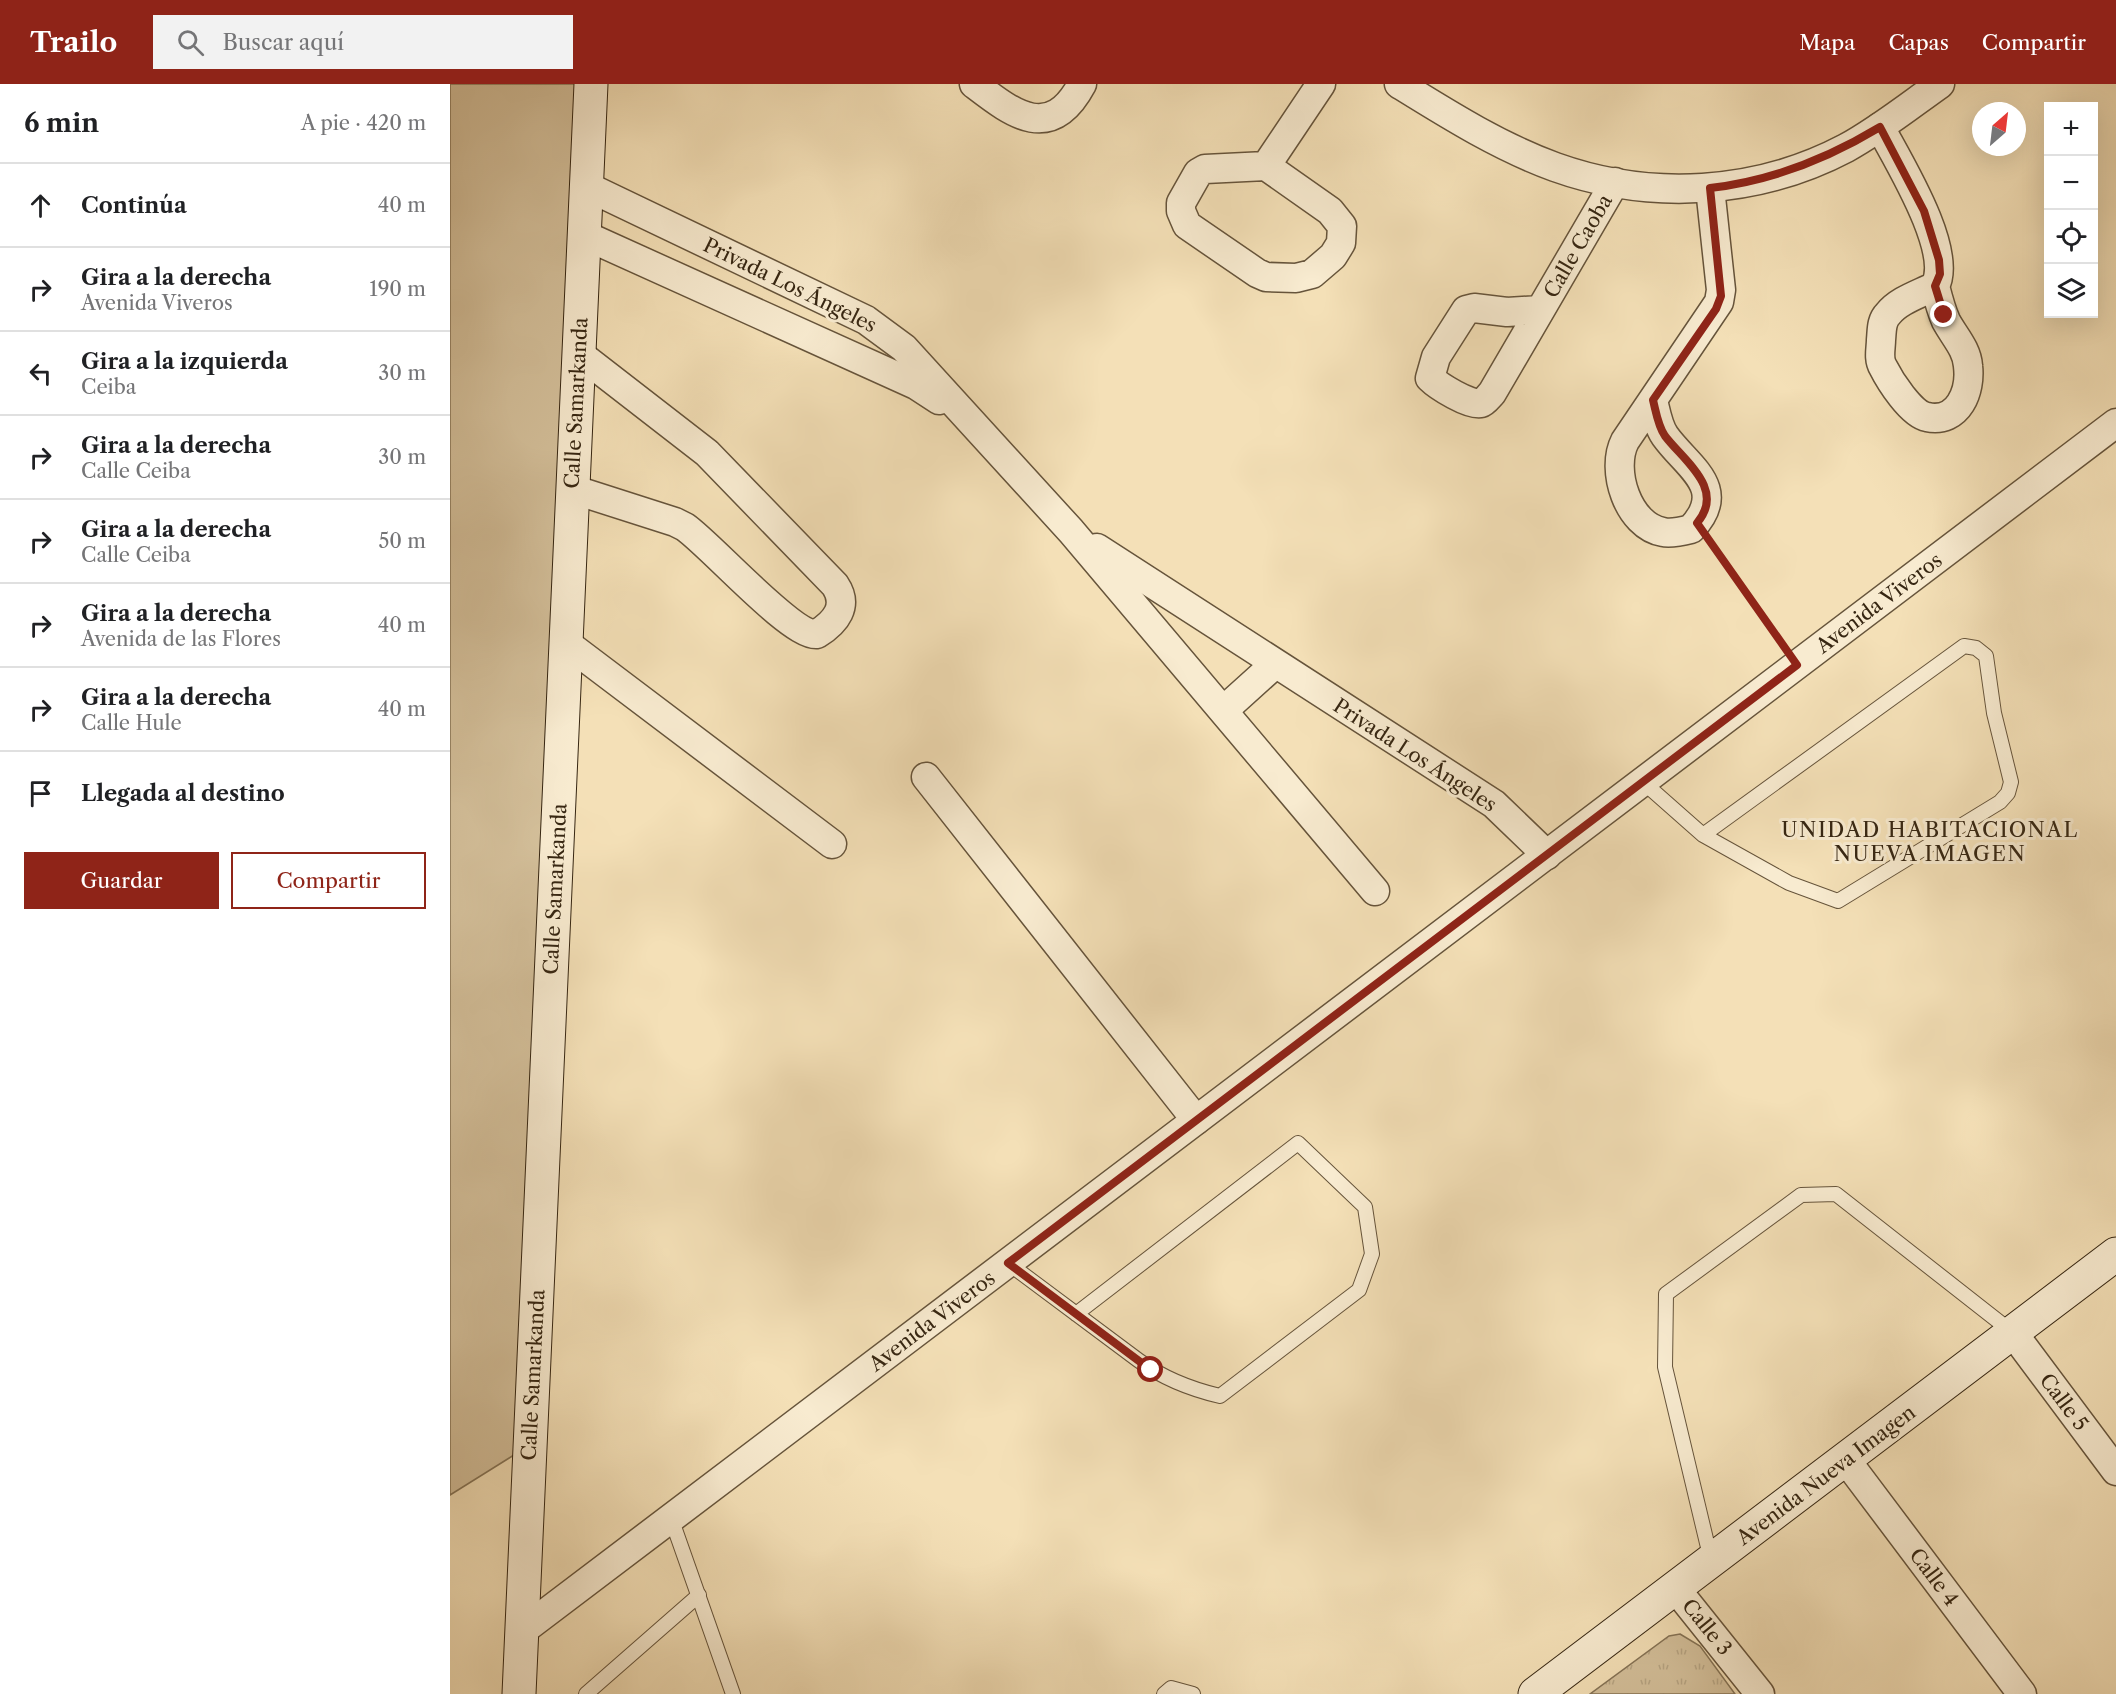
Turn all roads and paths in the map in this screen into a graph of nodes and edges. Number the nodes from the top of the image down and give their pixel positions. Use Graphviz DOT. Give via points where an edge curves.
graph roads {
  1 [pos="591,84"];
  2 [pos="974,84"];
  3 [pos="1082,84"];
  4 [pos="1321,84"];
  5 [pos="1399,84"];
  6 [pos="1940,84"];
  7 [pos="1880,127"];
  8 [pos="1266,166"];
  9 [pos="1615,182"];
  10 [pos="586,186"];
  11 [pos="1710,188"];
  12 [pos="584,236"];
  13 [pos="1935,286"];
  14 [pos="1540,310"];
  15 [pos="578,352"];
  16 [pos="1653,400"];
  17 [pos="968,420"];
  18 [pos="2116,423"];
  19 [pos="572,489"];
  20 [pos="1697,523"];
  21 [pos="1071,531"];
  22 [pos="566,643"];
  23 [pos="1275,664"];
  24 [pos="1797,665"];
  25 [pos="1224,710"];
  26 [pos="926,777"];
  27 [pos="1643,782"];
  28 [pos="1703,835"];
  29 [pos="832,844"];
  30 [pos="1547,855"];
  31 [pos="1375,891"];
  32 [pos="1196,1120"];
  33 [pos="2116,1254"];
  34 [pos="1008,1263"];
  35 [pos="1076,1314"];
  36 [pos="2013,1333"];
  37 [pos="1846,1460"];
  38 [pos="2116,1471"];
  39 [pos="671,1518"];
  40 [pos="1712,1562"];
  41 [pos="1676,1589"];
  42 [pos="699,1595"];
  43 [pos="522,1631"];
  44 [pos="519,1694"];
  45 [pos="586,1694"];
  46 [pos="733,1694"];
  47 [pos="1164,1694"];
  48 [pos="1193,1694"];
  49 [pos="1535,1694"];
  50 [pos="1760,1694"];
  51 [pos="2022,1694"];
  1 -- 10 [label="street, Calle Samarkanda"];
  2 -- 3 [label="street" via="1014,113 1039,119 1067,105"];
  4 -- 8 [label="street"];
  5 -- 9 [label="street" via="1523,153 1556,167"];
  6 -- 7 [label="street"];
  7 -- 11 [label="street" via="1845,148 1797,168"];
  7 -- 13 [label="street" via="1924,211 1939,260 1940,274"];
  8 -- 8 [label="street" via="1198,173 1183,198 1183,216 1193,231 1257,273 1277,278 1305,277 1333,256 1341,243 1342,226 1330,211"];
  9 -- 11 [label="street" via="1692,190"];
  9 -- 14 [label="street, Calle Caoba"];
  10 -- 12 [label="street, Calle Samarkanda"];
  10 -- 17 [label="street, Privada Los Ángeles" via="874,324 904,348"];
  11 -- 16 [label="street" via="1721,296"];
  12 -- 15 [label="street, Calle Samarkanda"];
  12 -- 17 [label="street, Privada Los Ángeles" via="916,385"];
  15 -- 19 [label="street, Calle Samarkanda"];
  15 -- 19 [label="street" via="707,453 835,585 842,600 840,612 830,627 817,634 805,632 685,527"];
  16 -- 20 [label="street" via="1665,436 1694,466 1705,489 1706,510"];
  16 -- 20 [label="street" via="1622,448 1620,471 1630,508 1642,521 1663,532 1686,530"];
  17 -- 21 [label="street, Privada Los Ángeles"];
  18 -- 24 [label="street, Avenida Viveros"];
  19 -- 22 [label="street, Calle Samarkanda"];
  20 -- 24 [label="path"];
  21 -- 23 [label="street, Privada Los Ángeles"];
  21 -- 25 [label="street, Privada Los Ángeles"];
  22 -- 29 [label="street"];
  22 -- 43 [label="street, Calle Samarkanda"];
  23 -- 25 [label="street"];
  23 -- 30 [label="street, Privada Los Ángeles" via="1494,804"];
  24 -- 27 [label="street, Avenida Viveros"];
  25 -- 31 [label="street, Privada Los Ángeles"];
  26 -- 32 [label="street"];
  27 -- 28 [label="lane"];
  27 -- 30 [label="street, Avenida Viveros"];
  28 -- 28 [label="lane" via="1789,883 1838,902 2000,802 2011,782 1994,713 1986,656 1976,648 1964,646"];
  30 -- 32 [label="street, Avenida Viveros"];
  32 -- 34 [label="street, Avenida Viveros"];
  33 -- 36 [label="street, Avenida Nueva Imagen"];
  34 -- 35 [label="lane"];
  34 -- 39 [label="street, Avenida Viveros"];
  35 -- 35 [label="lane" via="1151,1370 1184,1387 1220,1396 1359,1290 1372,1254 1365,1208 1298,1143"];
  36 -- 37 [label="street, Avenida Nueva Imagen"];
  36 -- 38 [label="street, Calle 5"];
  36 -- 40 [label="lane" via="1836,1194 1801,1195 1666,1294 1665,1367"];
  37 -- 40 [label="street, Avenida Nueva Imagen"];
  37 -- 51 [label="street, Calle 4"];
  39 -- 42 [label="lane"];
  39 -- 43 [label="street, Avenida Viveros"];
  40 -- 41 [label="street, Avenida Nueva Imagen"];
  41 -- 49 [label="street, Avenida Nueva Imagen"];
  41 -- 50 [label="street, Calle 3"];
  42 -- 45 [label="lane"];
  42 -- 46 [label="lane"];
  43 -- 44 [label="street, Calle Samarkanda"];
  47 -- 48 [label="lane" via="1171,1688"];
}
